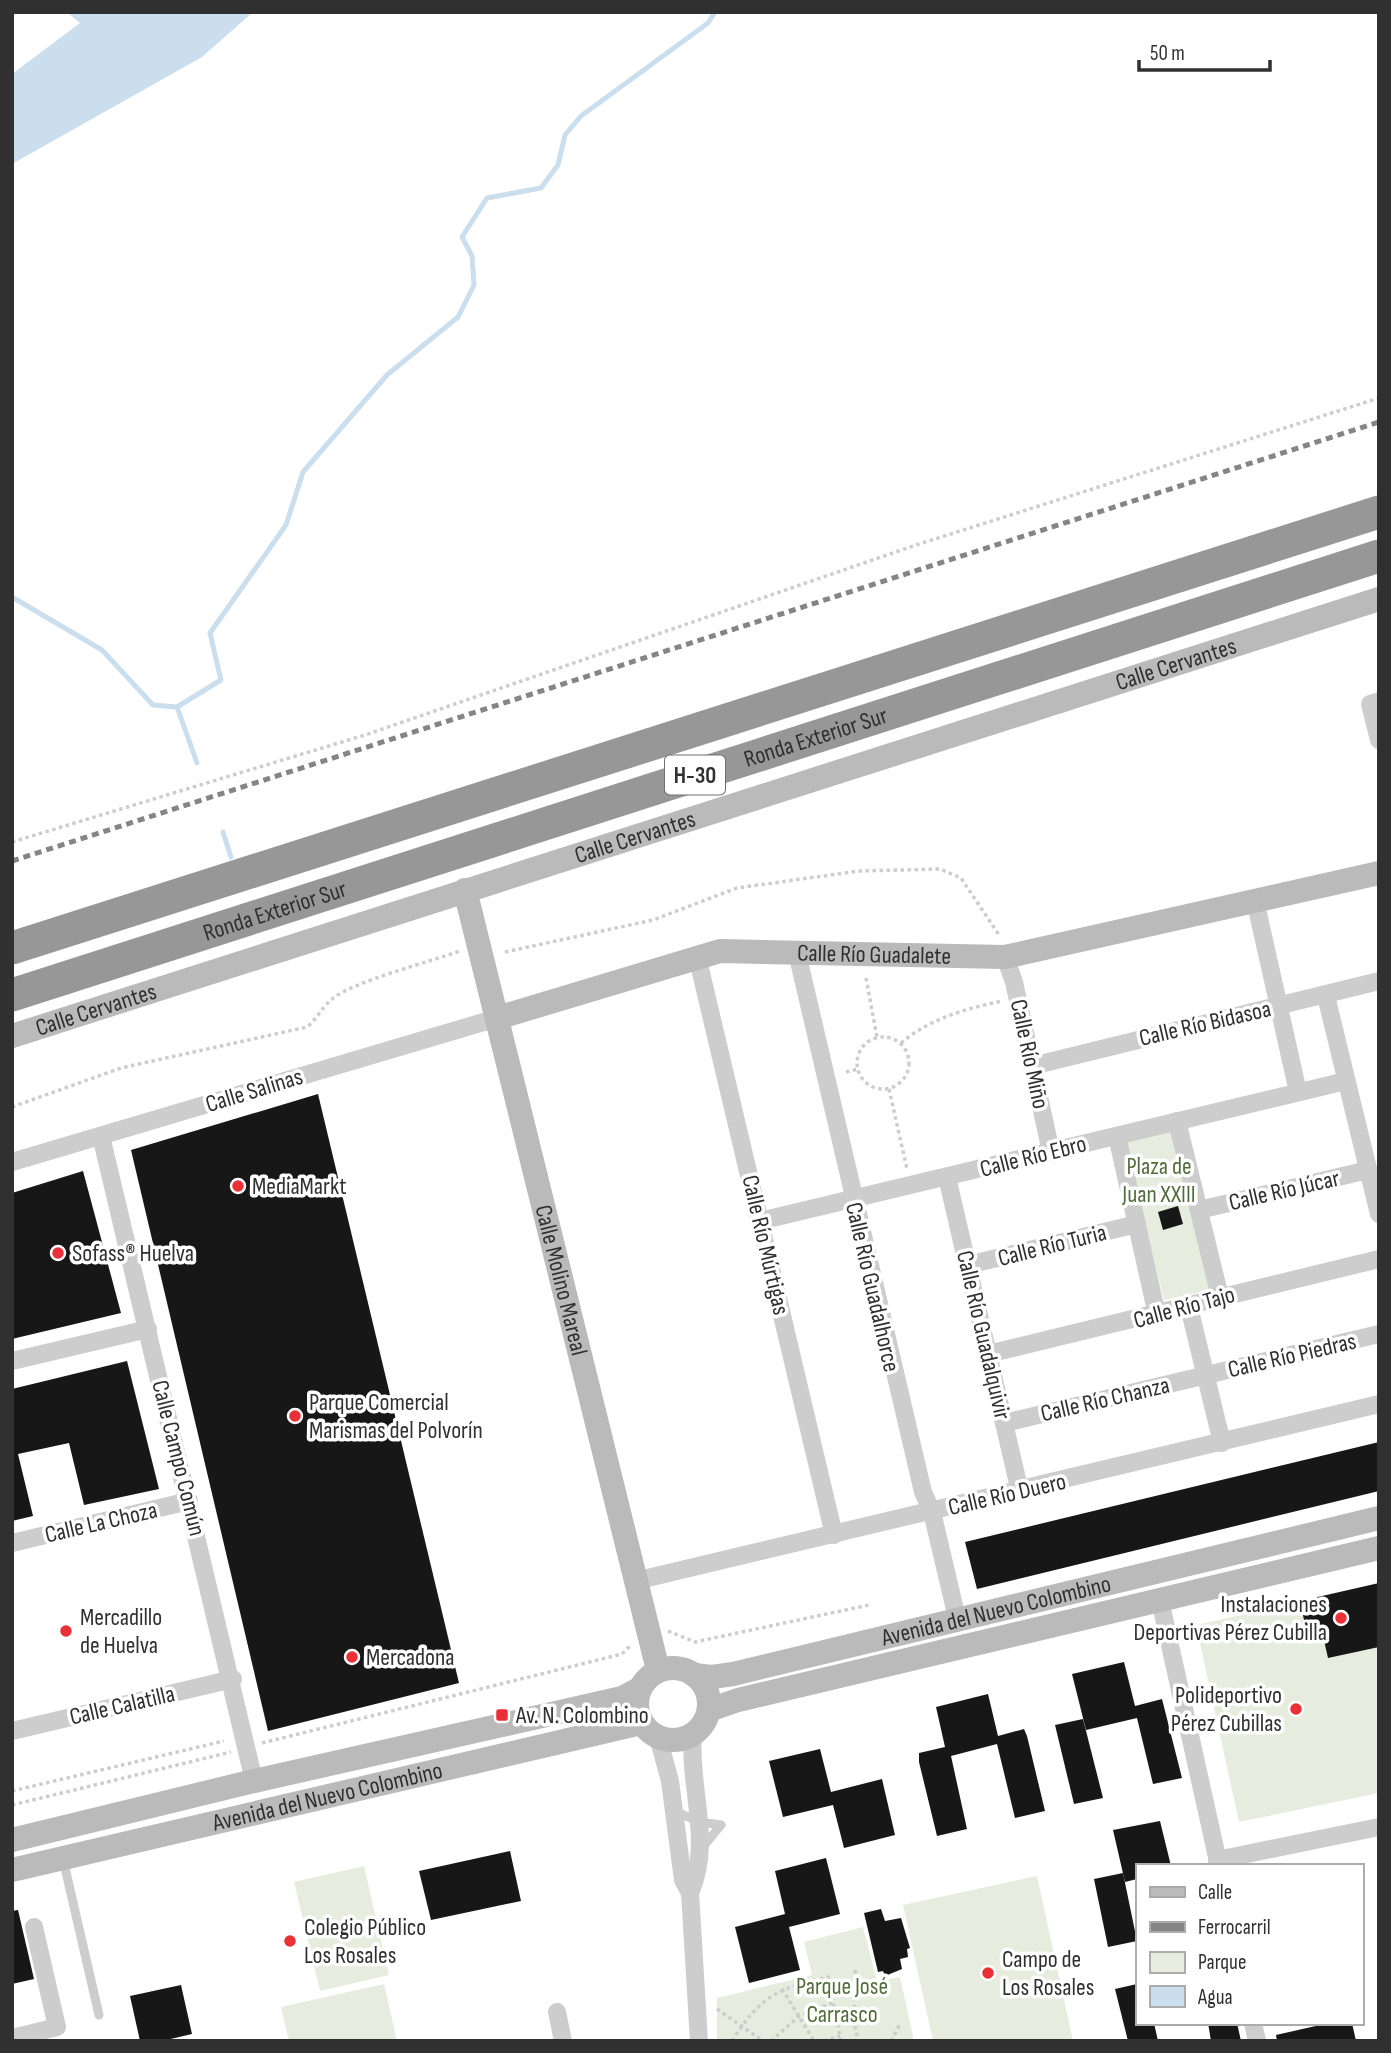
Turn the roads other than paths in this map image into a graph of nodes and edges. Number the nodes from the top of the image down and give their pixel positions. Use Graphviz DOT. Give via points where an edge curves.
graph roads {
  1 [pos="1379,512"];
  2 [pos="1379,556"];
  3 [pos="1379,599"];
  4 [pos="1374,702"];
  5 [pos="1379,740"];
  6 [pos="1379,873"];
  7 [pos="465,890"];
  8 [pos="1266,897"];
  9 [pos="12,948"];
  10 [pos="1004,949"];
  11 [pos="797,953"];
  12 [pos="697,956"];
  13 [pos="1379,982"];
  14 [pos="12,995"];
  15 [pos="1326,996"];
  16 [pos="1279,1005"];
  17 [pos="497,1018"];
  18 [pos="12,1036"];
  19 [pos="1032,1066"];
  20 [pos="1346,1081"];
  21 [pos="1298,1091"];
  22 [pos="1177,1121"];
  23 [pos="101,1136"];
  24 [pos="1117,1136"];
  25 [pos="1370,1144"];
  26 [pos="1051,1152"];
  27 [pos="12,1163"];
  28 [pos="1368,1170"];
  29 [pos="947,1177"];
  30 [pos="853,1201"];
  31 [pos="1199,1210"];
  32 [pos="1379,1214"];
  33 [pos="760,1221"];
  34 [pos="1137,1224"];
  35 [pos="1379,1259"];
  36 [pos="968,1265"];
  37 [pos="1220,1297"];
  38 [pos="1189,1307"];
  39 [pos="1157,1315"];
  40 [pos="148,1329"];
  41 [pos="1379,1334"];
  42 [pos="988,1354"];
  43 [pos="12,1362"];
  44 [pos="1206,1375"];
  45 [pos="1379,1404"];
  46 [pos="1004,1423"];
  47 [pos="1222,1443"];
  48 [pos="1020,1492"];
  49 [pos="189,1501"];
  50 [pos="932,1512"];
  51 [pos="1379,1518"];
  52 [pos="834,1535"];
  53 [pos="12,1543"];
  54 [pos="1379,1548"];
  55 [pos="635,1581"];
  56 [pos="1160,1600"];
  57 [pos="957,1618"];
  58 [pos="658,1670"];
  59 [pos="694,1675"];
  60 [pos="233,1679"];
  61 [pos="639,1689"];
  62 [pos="709,1710"];
  63 [pos="650,1730"];
  64 [pos="12,1731"];
  65 [pos="693,1735"];
  66 [pos="254,1781"];
  67 [pos="674,1811"];
  68 [pos="699,1822"];
  69 [pos="1379,1827"];
  70 [pos="12,1840"];
  71 [pos="62,1857"];
  72 [pos="1218,1863"];
  73 [pos="12,1870"];
  74 [pos="690,1893"];
  75 [pos="34,1927"];
  76 [pos="558,2012"];
  77 [pos="99,2015"];
  78 [pos="12,2038"];
  79 [pos="563,2041"];
  80 [pos="699,2041"];
  1 -- 9 [label="highway, Ronda Exterior Sur / H-30"];
  2 -- 14 [label="highway, Ronda Exterior Sur / H-30"];
  3 -- 7 [label="street, Calle Cervantes"];
  4 -- 5 [label="street"];
  6 -- 8 [label="street, Calle Río Guadalete"];
  7 -- 17 [label="street, Calle Molino Mareal"];
  7 -- 18 [label="street, Calle Cervantes"];
  8 -- 10 [label="street, Calle Río Guadalete"];
  8 -- 16 [label="street"];
  10 -- 11 [label="street, Calle Río Guadalete"];
  10 -- 19 [label="street, Calle Río Miño"];
  11 -- 12 [label="street, Calle Río Guadalete" via="720,951"];
  11 -- 30 [label="street, Calle Río Guadalhorce"];
  12 -- 17 [label="street, Calle Río Guadalete"];
  12 -- 33 [label="street, Calle Río Múrtigas"];
  13 -- 15 [label="street, Calle Río Bidasoa"];
  15 -- 16 [label="street, Calle Río Bidasoa"];
  15 -- 20 [label="street"];
  16 -- 19 [label="street, Calle Río Bidasoa"];
  16 -- 21 [label="street"];
  17 -- 23 [label="street, Calle Salinas"];
  17 -- 55 [label="street, Calle Molino Mareal"];
  19 -- 26 [label="street, Calle Río Miño"];
  20 -- 21 [label="street, Calle Río Ebro"];
  20 -- 25 [label="street"];
  21 -- 22 [label="street, Calle Río Ebro"];
  22 -- 24 [label="street, Calle Río Ebro"];
  22 -- 31 [label="street"];
  23 -- 27 [label="street, Calle Salinas"];
  23 -- 40 [label="street, Calle Campo Común"];
  24 -- 26 [label="street, Calle Río Ebro"];
  24 -- 34 [label="street"];
  25 -- 28 [label="street"];
  26 -- 29 [label="street, Calle Río Ebro"];
  28 -- 31 [label="street, Calle Río Júcar"];
  28 -- 32 [label="street"];
  29 -- 30 [label="street, Calle Río Ebro"];
  29 -- 36 [label="street, Calle Río Guadalquivir"];
  30 -- 33 [label="street, Calle Río Ebro"];
  30 -- 50 [label="street, Calle Río Guadalhorce" via="923,1492"];
  31 -- 37 [label="street"];
  33 -- 52 [label="street, Calle Río Múrtigas"];
  34 -- 36 [label="street, Calle Río Turia"];
  34 -- 39 [label="street"];
  35 -- 37 [label="street, Calle Río Tajo"];
  36 -- 42 [label="street, Calle Río Guadalquivir"];
  37 -- 38 [label="street, Calle Río Tajo"];
  38 -- 39 [label="street, Calle Río Tajo"];
  38 -- 44 [label="street"];
  39 -- 42 [label="street, Calle Río Tajo"];
  40 -- 43 [label="street"];
  40 -- 49 [label="street, Calle Campo Común"];
  41 -- 44 [label="street, Calle Río Piedras"];
  42 -- 46 [label="street, Calle Río Guadalquivir"];
  44 -- 46 [label="street, Calle Río Chanza"];
  44 -- 47 [label="street"];
  45 -- 47 [label="street, Calle Río Duero"];
  46 -- 48 [label="street, Calle Río Guadalquivir"];
  47 -- 48 [label="street, Calle Río Duero"];
  48 -- 50 [label="street, Calle Río Duero"];
  49 -- 53 [label="street, Calle La Choza"];
  49 -- 60 [label="street, Calle Campo Común"];
  50 -- 52 [label="street, Calle Río Duero"];
  50 -- 57 [label="street, Calle Río Guadalhorce"];
  51 -- 57 [label="street, Avenida del Nuevo Colombino"];
  52 -- 55 [label="street, Calle Río Duero"];
  54 -- 56 [label="street, Avenida del Nuevo Colombino"];
  55 -- 58 [label="street, Calle Molino Mareal"];
  56 -- 62 [label="street, Avenida del Nuevo Colombino"];
  56 -- 72 [label="street"];
  57 -- 59 [label="street, Avenida del Nuevo Colombino" via="733,1674"];
  58 -- 59 [label="street" via="677,1668"];
  58 -- 61 [label="street"];
  59 -- 62 [label="street" via="707,1690"];
  60 -- 64 [label="street, Calle Calatilla"];
  60 -- 66 [label="street, Calle Campo Común"];
  61 -- 63 [label="street" via="636,1700"];
  61 -- 66 [label="street, Avenida del Nuevo Colombino" via="622,1698"];
  62 -- 65 [label="street"];
  63 -- 65 [label="street" via="682,1740"];
  63 -- 67 [label="street" via="666,1762"];
  63 -- 71 [label="street, Avenida del Nuevo Colombino"];
  65 -- 68 [label="street"];
  66 -- 70 [label="street, Avenida del Nuevo Colombino"];
  67 -- 68 [label="lane"];
  67 -- 74 [label="street" via="683,1880"];
  68 -- 74 [label="street" via="696,1881"];
  69 -- 72 [label="street"];
  71 -- 73 [label="street, Avenida del Nuevo Colombino"];
  71 -- 77 [label="lane"];
  74 -- 80 [label="street"];
  75 -- 78 [label="street" via="57,2027"];
  76 -- 79 [label="street"];
}
